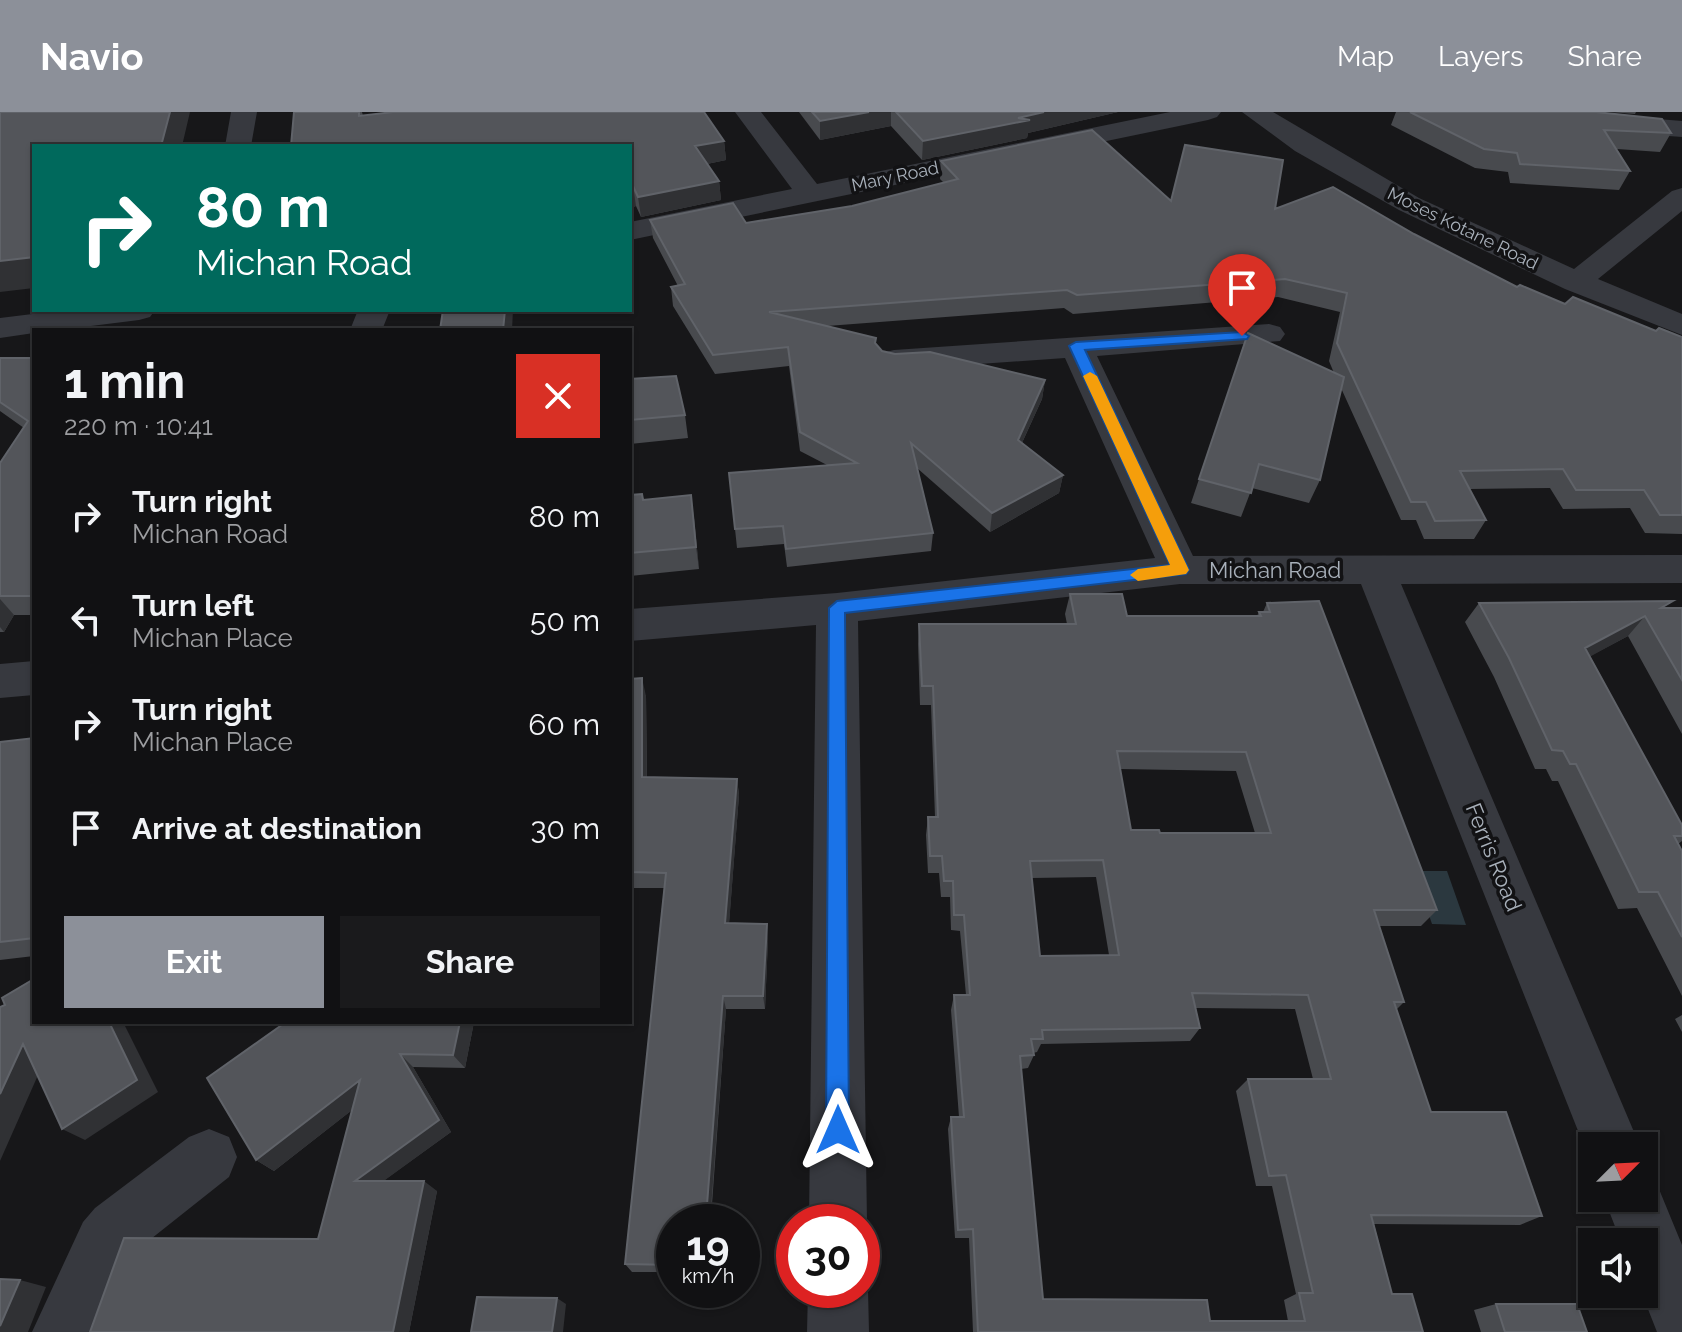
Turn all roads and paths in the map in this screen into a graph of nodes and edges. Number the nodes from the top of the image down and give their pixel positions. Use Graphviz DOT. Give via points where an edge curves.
graph roads {
  1 [pos="244,112"];
  2 [pos="748,112"];
  3 [pos="1208,112"];
  4 [pos="1255,112"];
  5 [pos="1299,112"];
  6 [pos="1536,112"];
  7 [pos="1682,129"];
  8 [pos="238,144"];
  9 [pos="810,194"];
  10 [pos="1682,197"];
  11 [pos="632,231"];
  12 [pos="1587,273"];
  13 [pos="1682,297"];
  14 [pos="124,312"];
  15 [pos="1682,325"];
  16 [pos="0,328"];
  17 [pos="1269,334"];
  18 [pos="1076,346"];
  19 [pos="894,360"];
  20 [pos="1375,569"];
  21 [pos="1682,569"];
  22 [pos="1180,570"];
  23 [pos="837,608"];
  24 [pos="632,625"];
  25 [pos="32,678"];
  26 [pos="0,681"];
  27 [pos="1606,1132"];
  28 [pos="209,1157"];
  29 [pos="838,1204"];
  30 [pos="1639,1212"];
  31 [pos="838,1308"];
  32 [pos="1682,1318"];
  33 [pos="63,1332"];
  34 [pos="838,1332"];
  1 -- 8 [label="street"];
  2 -- 9 [label="street"];
  3 -- 9 [label="street, Mary Road"];
  4 -- 12 [label="street, Moses Kotane Road" via="1422,210"];
  5 -- 12 [label="street, Moses Kotane Road"];
  6 -- 7 [label="street" via="1578,121"];
  9 -- 11 [label="street, Mary Road"];
  10 -- 12 [label="street"];
  12 -- 13 [label="street, Moses Kotane Road"];
  12 -- 15 [label="street, Moses Kotane Road"];
  14 -- 16 [label="street"];
  17 -- 18 [label="street"];
  18 -- 19 [label="street"];
  18 -- 22 [label="street"];
  20 -- 21 [label="street, Michan Road"];
  20 -- 22 [label="street, Michan Road"];
  20 -- 27 [label="street, Ferris Road"];
  22 -- 23 [label="street, Michan Road"];
  23 -- 24 [label="street, Michan Road"];
  23 -- 29 [label="street"];
  25 -- 26 [label="street"];
  28 -- 33 [label="street" via="104,1243"];
  30 -- 32 [label="street"];
  31 -- 34 [label="street"];
}
